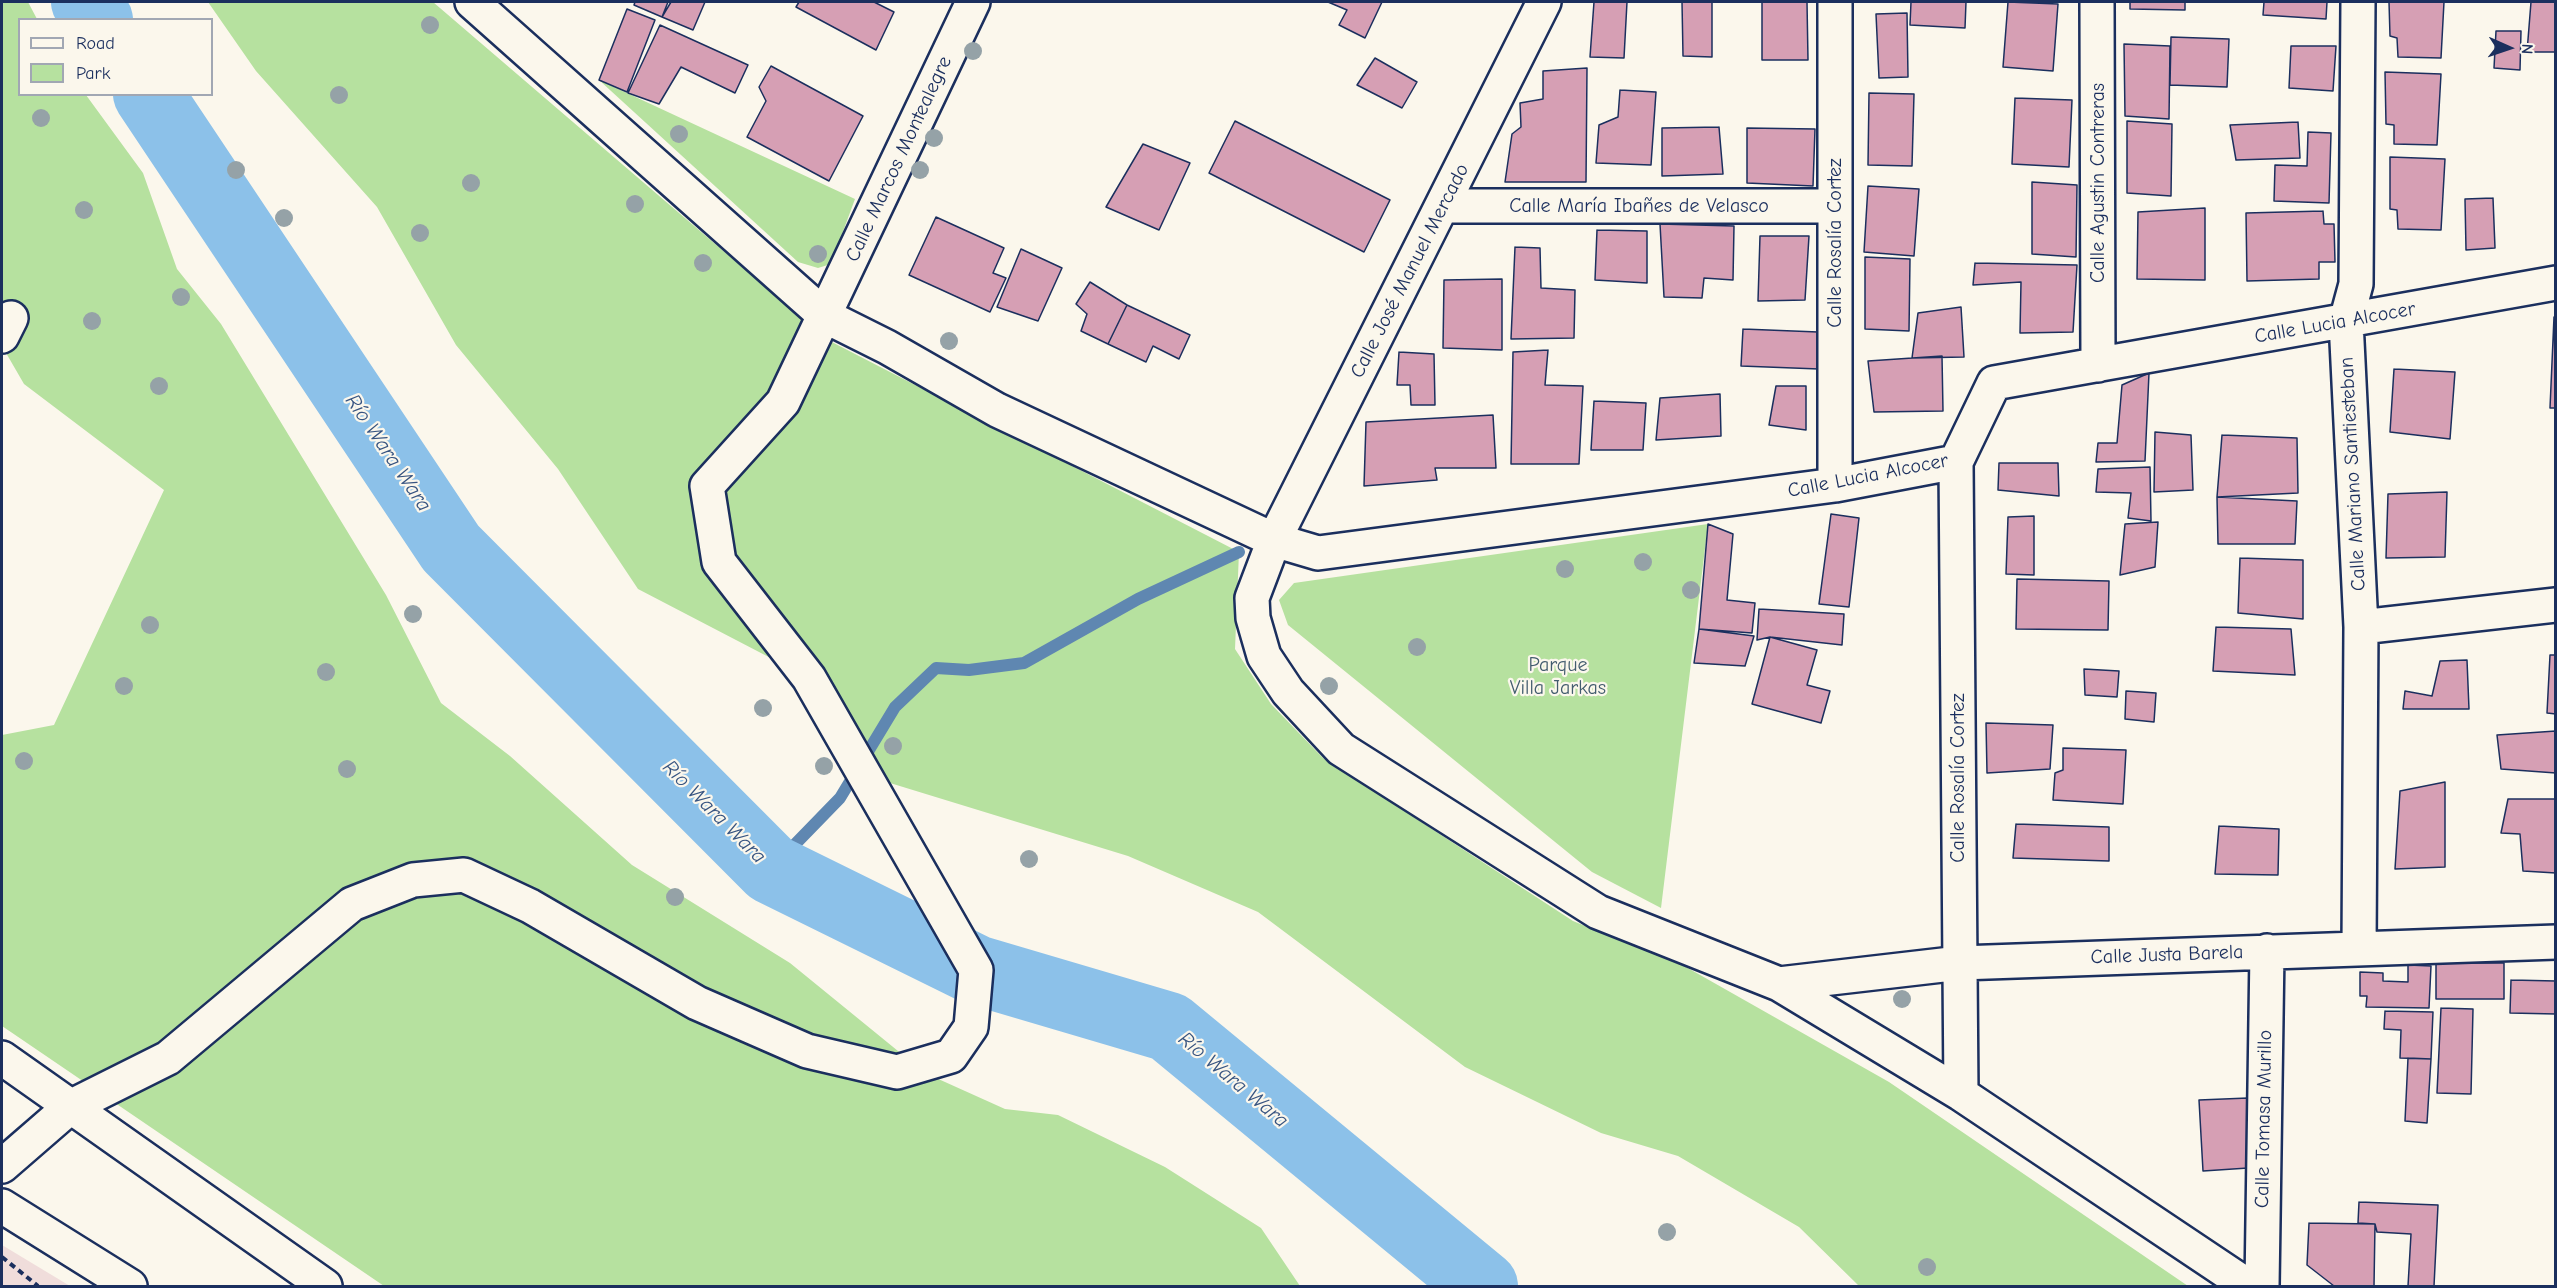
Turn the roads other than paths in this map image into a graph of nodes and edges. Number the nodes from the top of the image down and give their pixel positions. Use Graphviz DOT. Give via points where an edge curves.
graph roads {
  1 [pos="472,2"];
  2 [pos="973,2"];
  3 [pos="1544,2"];
  4 [pos="1835,2"];
  5 [pos="2097,2"];
  6 [pos="2358,2"];
  7 [pos="1443,206"];
  8 [pos="1835,206"];
  9 [pos="2556,283"];
  10 [pos="825,316"];
  11 [pos="2346,321"];
  12 [pos="2098,365"];
  13 [pos="1956,462"];
  14 [pos="1835,485"];
  15 [pos="1274,540"];
  16 [pos="2556,605"];
  17 [pos="2361,627"];
  18 [pos="2556,942"];
  19 [pos="2359,948"];
  20 [pos="2267,951"];
  21 [pos="1960,963"];
  22 [pos="1779,984"];
  23 [pos="2,1058"];
  24 [pos="1961,1094"];
  25 [pos="70,1107"];
  26 [pos="2,1166"];
  27 [pos="2,1206"];
  28 [pos="130,1287"];
  29 [pos="325,1287"];
  30 [pos="2248,1287"];
  31 [pos="2262,1287"];
  1 -- 10 [label="street, Calle Lucia Alcocer"];
  2 -- 10 [label="street, Calle Marcos Montealegre"];
  3 -- 7 [label="street, Calle José Manuel Mercado"];
  4 -- 8 [label="street, Calle Rosalía Cortez"];
  5 -- 12 [label="street, Calle Agustin Contreras"];
  6 -- 11 [label="street, Calle Mariano Santiesteban" via="2356,284"];
  7 -- 8 [label="street, Calle María Ibañes de Velasco"];
  7 -- 15 [label="street, Calle José Manuel Mercado"];
  8 -- 14 [label="street, Calle Rosalía Cortez"];
  9 -- 11 [label="street, Calle Lucia Alcocer"];
  10 -- 15 [label="street, Calle Lucia Alcocer" via="997,410"];
  10 -- 25 [label="street, Calle Marcos Montealegre" via="783,402 707,486 719,562 809,678 976,969 971,1027 951,1056 897,1072 807,1051 697,1003 530,906 464,875 413,880 352,904 168,1058"];
  11 -- 12 [label="street, Calle Lucia Alcocer"];
  11 -- 17 [label="street, Calle Mariano Santiesteban"];
  12 -- 13 [label="street, Calle Lucia Alcocer" via="1994,383"];
  13 -- 14 [label="street, Calle Lucia Alcocer"];
  13 -- 21 [label="street, Calle Rosalía Cortez"];
  14 -- 15 [label="street, Calle Lucia Alcocer" via="1317,553"];
  15 -- 22 [label="street, Calle José Manuel Mercado" via="1252,598 1253,618 1264,656 1288,692 1341,749 1598,912"];
  16 -- 17 [label="street"];
  17 -- 19 [label="street, Calle Mariano Santiesteban"];
  18 -- 19 [label="street, Calle Justa Barela"];
  19 -- 20 [label="street, Calle Justa Barela"];
  20 -- 21 [label="street, Calle Justa Barela"];
  20 -- 31 [label="street, Calle Tomasa Murillo"];
  21 -- 22 [label="street, Calle Justa Barela"];
  21 -- 24 [label="street, Calle Rosalía Cortez"];
  22 -- 24 [label="street, Calle José Manuel Mercado"];
  23 -- 25 [label="street"];
  24 -- 30 [label="street, Calle José Manuel Mercado"];
  25 -- 26 [label="street"];
  25 -- 29 [label="street"];
  27 -- 28 [label="street"];
}
